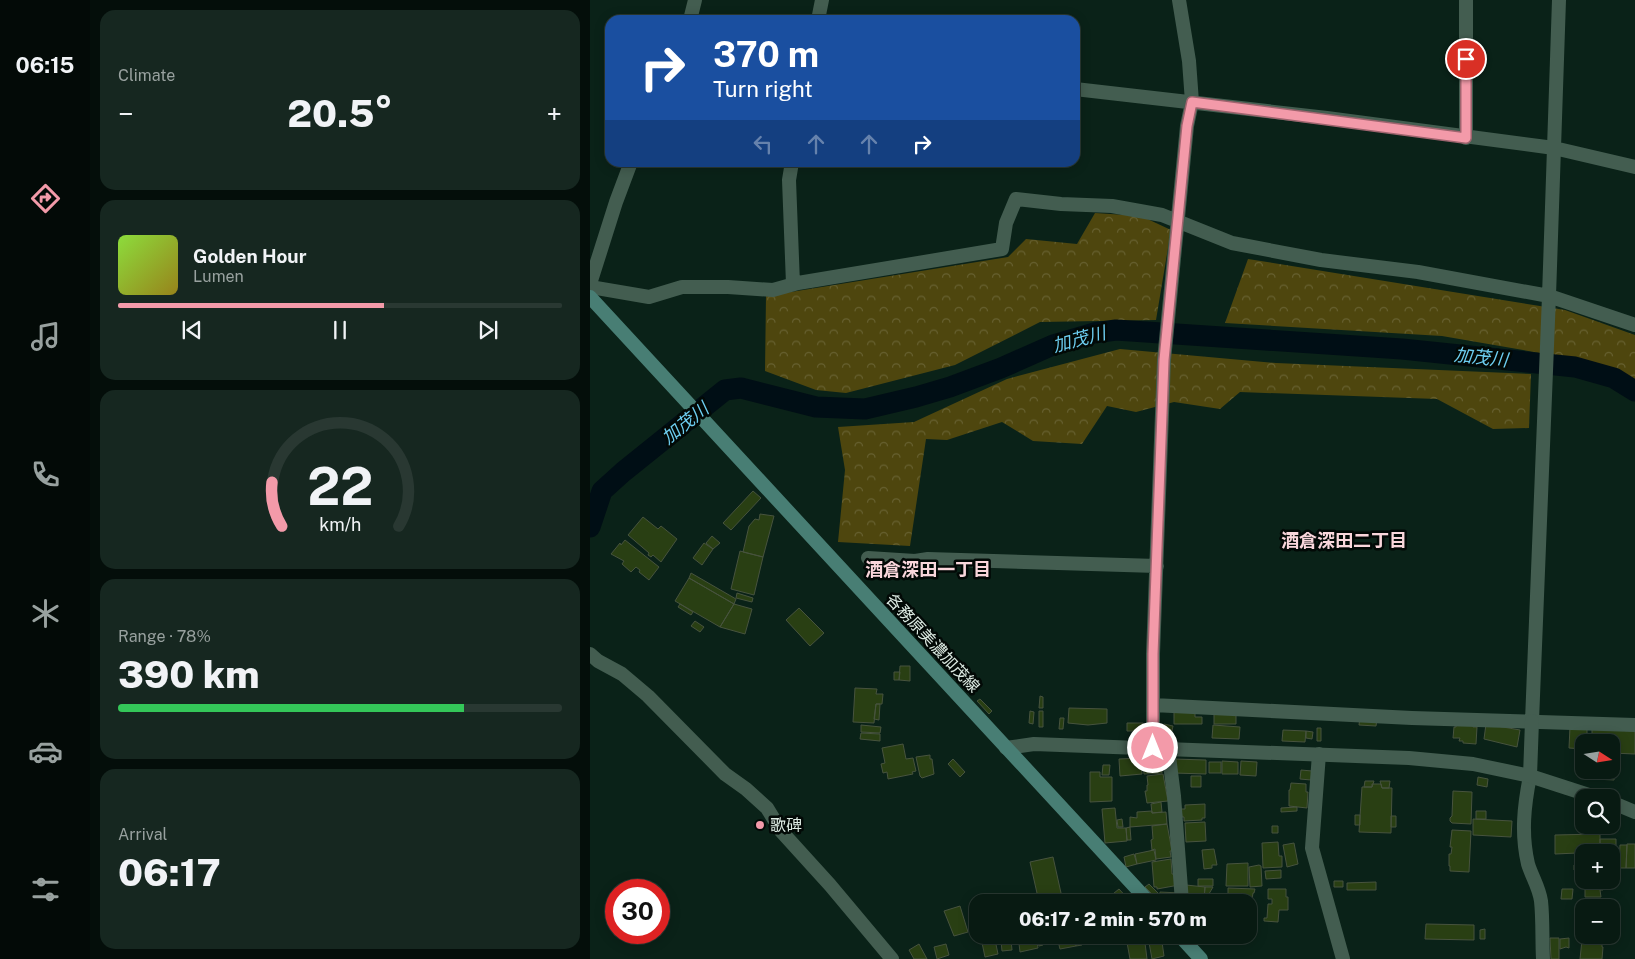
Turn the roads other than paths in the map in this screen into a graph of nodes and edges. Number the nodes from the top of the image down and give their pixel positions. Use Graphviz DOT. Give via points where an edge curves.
graph roads {
  1 [pos="695,0"];
  2 [pos="822,0"];
  3 [pos="1179,0"];
  4 [pos="1466,0"];
  5 [pos="1558,0"];
  6 [pos="691,15"];
  7 [pos="819,15"];
  8 [pos="1080,90"];
  9 [pos="1192,102"];
  10 [pos="1466,138"];
  11 [pos="1554,148"];
  12 [pos="629,167"];
  13 [pos="791,167"];
  14 [pos="1635,167"];
  15 [pos="1179,221"];
  16 [pos="793,284"];
  17 [pos="590,285"];
  18 [pos="1549,296"];
  19 [pos="590,297"];
  20 [pos="1635,326"];
  21 [pos="868,558"];
  22 [pos="1157,566"];
  23 [pos="590,654"];
  24 [pos="1153,705"];
  25 [pos="1532,721"];
  26 [pos="1635,725"];
  27 [pos="1006,748"];
  28 [pos="1153,748"];
  29 [pos="1168,748"];
  30 [pos="1318,754"];
  31 [pos="1530,776"];
  32 [pos="1575,791"];
  33 [pos="1620,806"];
  34 [pos="1635,812"];
  35 [pos="1142,894"];
  36 [pos="1181,894"];
  37 [pos="1188,944"];
  38 [pos="892,959"];
  39 [pos="1201,959"];
  40 [pos="1342,959"];
  41 [pos="1543,959"];
  1 -- 6 [label="street"];
  2 -- 7 [label="street"];
  3 -- 9 [label="street"];
  4 -- 10 [label="street"];
  5 -- 11 [label="street"];
  8 -- 9 [label="street"];
  9 -- 10 [label="street"];
  9 -- 15 [label="street"];
  10 -- 11 [label="street"];
  11 -- 14 [label="street"];
  11 -- 18 [label="street"];
  12 -- 17 [label="street"];
  13 -- 16 [label="street"];
  15 -- 16 [label="street" via="1112,206 1016,199 1006,223 1002,249"];
  15 -- 18 [label="street" via="1232,243"];
  15 -- 22 [label="street" via="1164,360"];
  16 -- 17 [label="street" via="773,290 682,287 649,297"];
  18 -- 20 [label="street"];
  18 -- 25 [label="street"];
  19 -- 27 [label="main road, 各務原美濃加茂線"];
  21 -- 22 [label="street"];
  22 -- 24 [label="street"];
  23 -- 38 [label="street" via="622,674 648,696 725,774 767,808 780,831"];
  24 -- 25 [label="street"];
  24 -- 28 [label="street"];
  25 -- 26 [label="street"];
  25 -- 31 [label="street"];
  27 -- 28 [label="street" via="1034,744"];
  27 -- 35 [label="main road, 各務原美濃加茂線"];
  28 -- 29 [label="street"];
  29 -- 30 [label="street"];
  29 -- 36 [label="street"];
  30 -- 31 [label="street" via="1473,764"];
  30 -- 40 [label="street" via="1312,848"];
  31 -- 32 [label="street"];
  31 -- 41 [label="street" via="1523,830 1529,867 1541,901"];
  33 -- 34 [label="street"];
  37 -- 39 [label="main road"];
}
